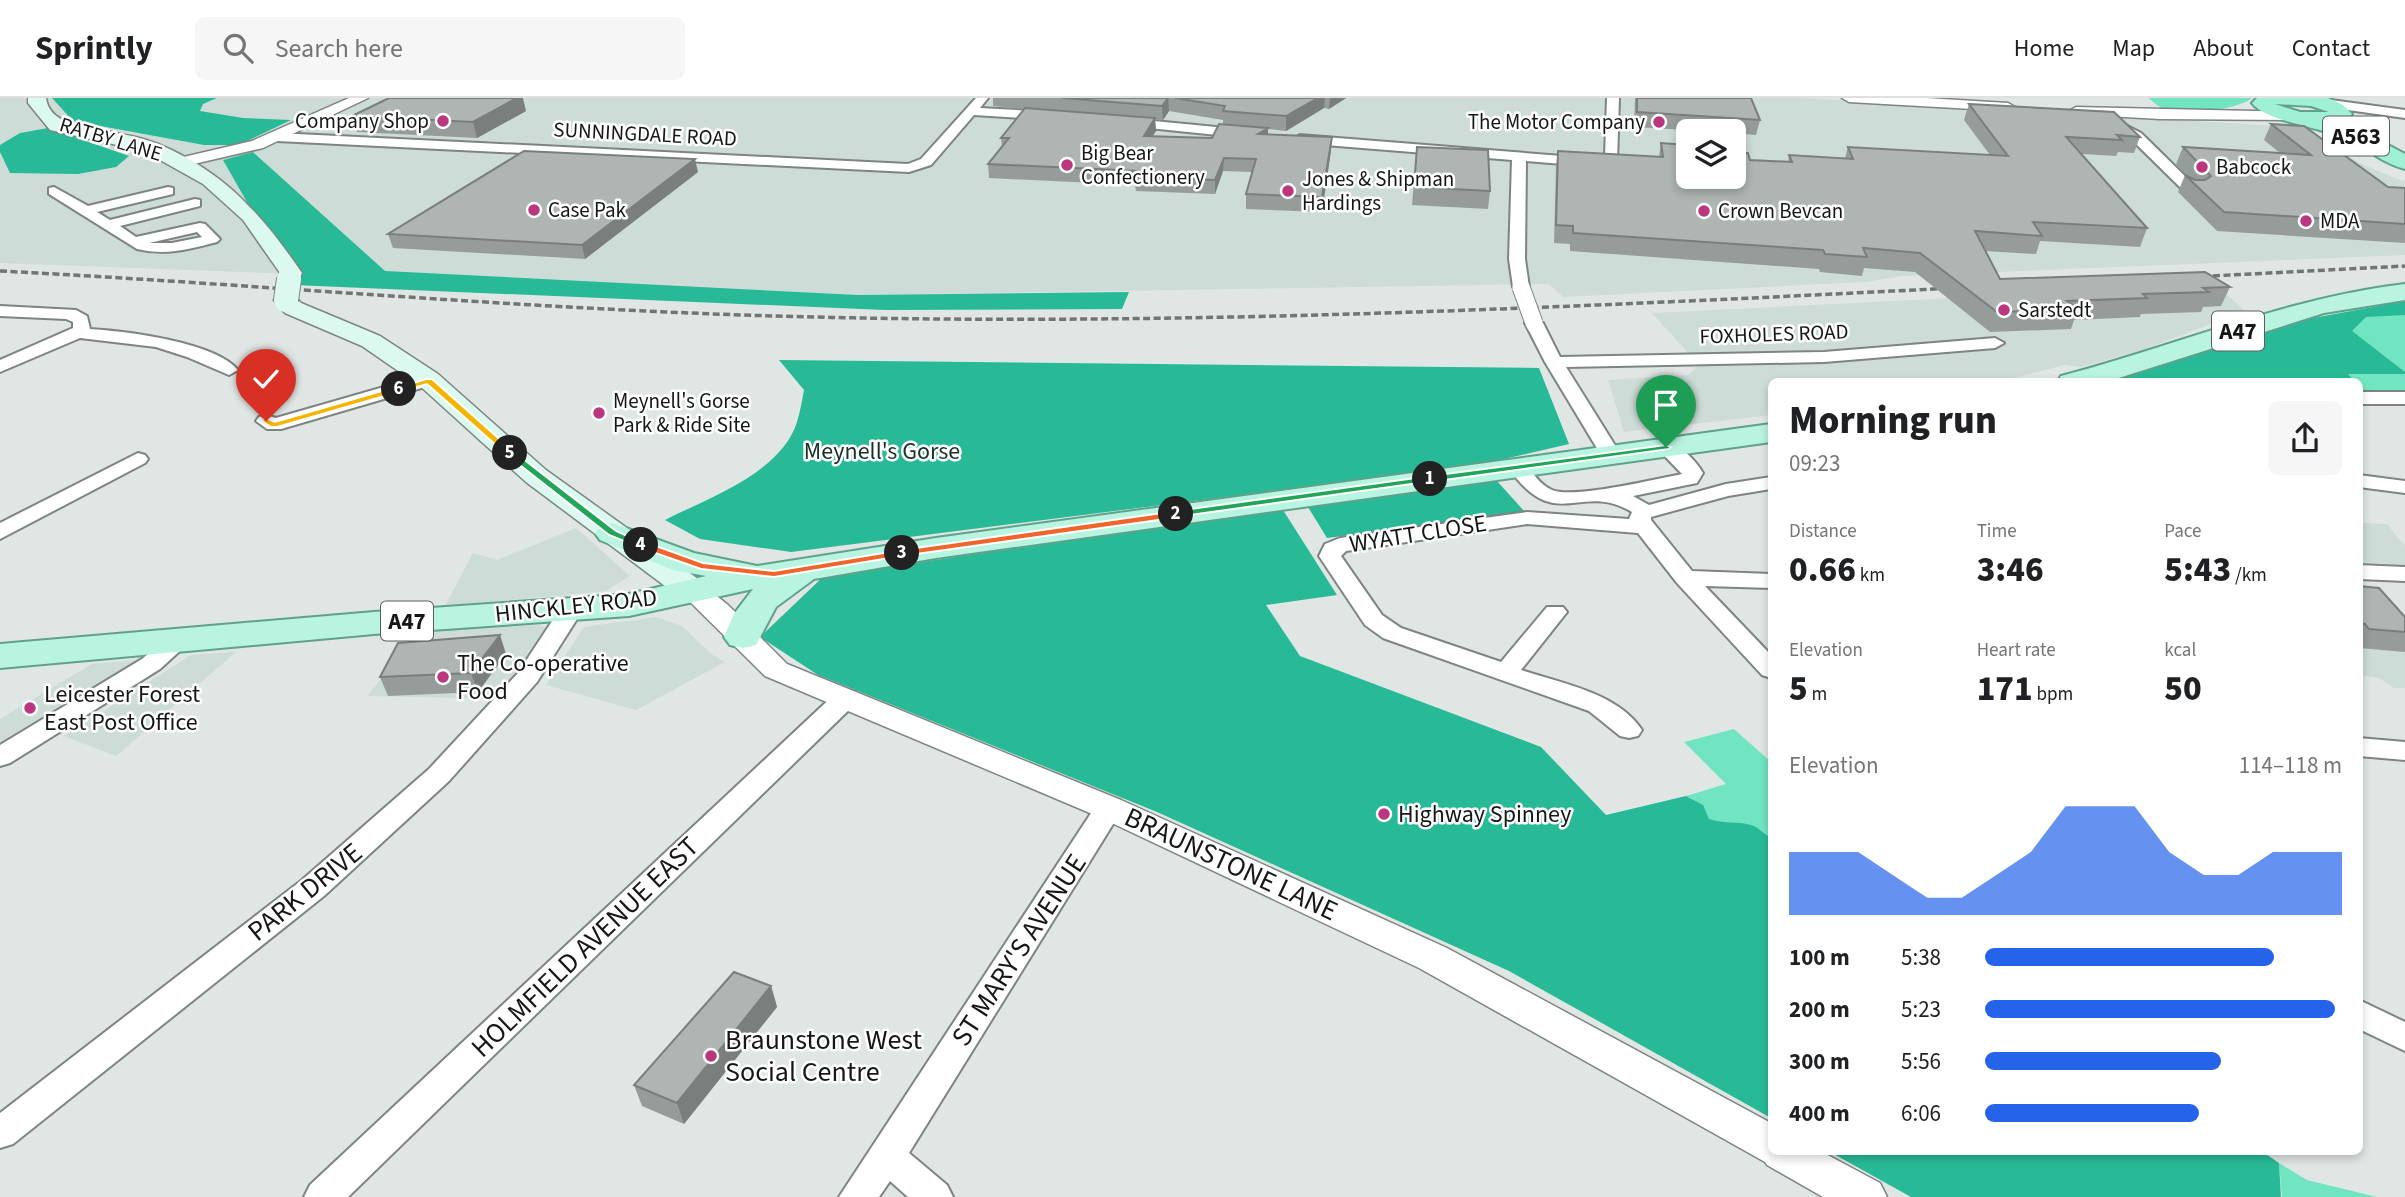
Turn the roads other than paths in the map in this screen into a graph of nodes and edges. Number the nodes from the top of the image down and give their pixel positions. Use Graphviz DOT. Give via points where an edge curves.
graph roads {
  1 [pos="37,98"];
  2 [pos="361,98"];
  3 [pos="982,98"];
  4 [pos="1614,98"];
  5 [pos="1849,98"];
  6 [pos="2141,98"];
  7 [pos="2263,101"];
  8 [pos="2305,107"];
  9 [pos="2028,108"];
  10 [pos="2065,110"];
  11 [pos="969,111"];
  12 [pos="2102,112"];
  13 [pos="2400,113"];
  14 [pos="2204,114"];
  15 [pos="2341,114"];
  16 [pos="2160,115"];
  17 [pos="1069,117"];
  18 [pos="1108,121"];
  19 [pos="1261,135"];
  20 [pos="277,137"];
  21 [pos="1286,138"];
  22 [pos="2405,155"];
  23 [pos="1519,158"];
  24 [pos="181,162"];
  25 [pos="2405,163"];
  26 [pos="54,191"];
  27 [pos="168,191"];
  28 [pos="2193,192"];
  29 [pos="195,204"];
  30 [pos="85,211"];
  31 [pos="107,225"];
  32 [pos="134,242"];
  33 [pos="2405,292"];
  34 [pos="0,311"];
  35 [pos="78,333"];
  36 [pos="1995,343"];
  37 [pos="1553,362"];
  38 [pos="0,367"];
  39 [pos="229,370"];
  40 [pos="2086,378"];
  41 [pos="429,380"];
  42 [pos="2363,398"];
  43 [pos="2405,398"];
  44 [pos="266,421"];
  45 [pos="1768,433"];
  46 [pos="1666,447"];
  47 [pos="1611,455"];
  48 [pos="138,458"];
  49 [pos="1518,467"];
  50 [pos="2363,481"];
  51 [pos="1768,484"];
  52 [pos="2405,486"];
  53 [pos="1617,497"];
  54 [pos="1646,519"];
  55 [pos="0,532"];
  56 [pos="612,533"];
  57 [pos="809,568"];
  58 [pos="2363,572"];
  59 [pos="774,574"];
  60 [pos="2403,576"];
  61 [pos="1685,578"];
  62 [pos="1768,581"];
  63 [pos="692,591"];
  64 [pos="570,611"];
  65 [pos="1555,612"];
  66 [pos="743,637"];
  67 [pos="181,639"];
  68 [pos="0,656"];
  69 [pos="1768,667"];
  70 [pos="1506,671"];
  71 [pos="846,698"];
  72 [pos="1629,730"];
  73 [pos="2363,747"];
  74 [pos="2405,751"];
  75 [pos="0,757"];
  76 [pos="1110,808"];
  77 [pos="2363,1015"];
  78 [pos="2404,1034"];
  79 [pos="0,1133"];
  80 [pos="1768,1144"];
  81 [pos="1787,1155"];
  82 [pos="887,1156"];
  83 [pos="323,1197"];
  84 [pos="858,1197"];
  85 [pos="934,1197"];
  86 [pos="1864,1197"];
  1 -- 24 [label="main road, RATBY LANE" via="56,126 150,147"];
  2 -- 20 [label="street"];
  3 -- 11 [label="street, SUNNINGDALE ROAD"];
  4 -- 23 [label="street" via="1612,159"];
  5 -- 9 [label="street"];
  6 -- 16 [label="street"];
  7 -- 8 [label="highway" via="2276,98"];
  7 -- 14 [label="street"];
  8 -- 13 [label="street"];
  8 -- 14 [label="street"];
  8 -- 15 [label="highway" via="2334,107"];
  8 -- 25 [label="highway, A563"];
  10 -- 12 [label="street"];
  11 -- 17 [label="street"];
  11 -- 20 [label="street, SUNNINGDALE ROAD" via="926,162 909,167"];
  12 -- 16 [label="street"];
  12 -- 28 [label="street" via="2136,136"];
  13 -- 15 [label="street"];
  14 -- 16 [label="street"];
  15 -- 22 [label="highway, A563"];
  18 -- 19 [label="street"];
  20 -- 24 [label="street"];
  21 -- 23 [label="street"];
  23 -- 37 [label="street, bridge" via="1517,259 1521,287"];
  24 -- 41 [label="main road, RATBY LANE" via="210,180 250,216 291,272 288,290 293,308 371,341"];
  26 -- 30 [label="street"];
  27 -- 30 [label="street"];
  29 -- 31 [label="street"];
  30 -- 31 [label="street"];
  31 -- 32 [label="street"];
  33 -- 40 [label="main road, A47" via="2299,313"];
  34 -- 35 [label="street" via="69,314 81,320"];
  35 -- 38 [label="street"];
  35 -- 39 [label="street" via="165,343"];
  36 -- 37 [label="street, FOXHOLES ROAD" via="1824,357"];
  37 -- 47 [label="street"];
  41 -- 44 [label="street" via="274,425"];
  41 -- 56 [label="main road, RATBY LANE" via="536,476"];
  42 -- 43 [label="street"];
  45 -- 46 [label="main road, HINCKLEY ROAD / A47"];
  46 -- 47 [label="main road, HINCKLEY ROAD / A47"];
  46 -- 53 [label="street" via="1691,469 1690,479 1621,492"];
  47 -- 49 [label="main road, HINCKLEY ROAD / A47"];
  48 -- 55 [label="street"];
  49 -- 53 [label="street" via="1539,492 1555,498"];
  49 -- 57 [label="main road, HINCKLEY ROAD / A47"];
  50 -- 52 [label="street"];
  51 -- 54 [label="street" via="1726,491"];
  53 -- 54 [label="street"];
  54 -- 61 [label="street"];
  54 -- 70 [label="street, WYATT CLOSE" via="1527,518 1333,549 1330,556 1373,620 1392,633"];
  56 -- 59 [label="main road" via="701,566"];
  56 -- 63 [label="main road, RATBY LANE"];
  57 -- 59 [label="main road, HINCKLEY ROAD / A47"];
  57 -- 66 [label="main road" via="752,610"];
  58 -- 60 [label="street"];
  59 -- 63 [label="main road, HINCKLEY ROAD / A47"];
  61 -- 62 [label="street"];
  61 -- 69 [label="street"];
  63 -- 64 [label="main road, HINCKLEY ROAD / A47" via="629,605"];
  63 -- 66 [label="street, BRAUNSTONE LANE"];
  64 -- 67 [label="main road, HINCKLEY ROAD / A47"];
  64 -- 79 [label="street, PARK DRIVE" via="512,697 439,775 379,830 313,888"];
  65 -- 70 [label="street"];
  66 -- 71 [label="street, BRAUNSTONE LANE" via="776,670"];
  67 -- 68 [label="main road, HINCKLEY ROAD / A47"];
  67 -- 75 [label="street" via="151,664"];
  70 -- 72 [label="street, WYATT CLOSE" via="1598,705"];
  71 -- 76 [label="street, BRAUNSTONE LANE"];
  71 -- 83 [label="street, HOLMFIELD AVENUE EAST"];
  73 -- 74 [label="street"];
  76 -- 80 [label="street, BRAUNSTONE LANE" via="1433,958"];
  76 -- 82 [label="street, ST MARY'S AVENUE"];
  77 -- 78 [label="street"];
  81 -- 86 [label="street"];
  82 -- 84 [label="street, ST MARY'S AVENUE"];
  82 -- 85 [label="street"];
}
